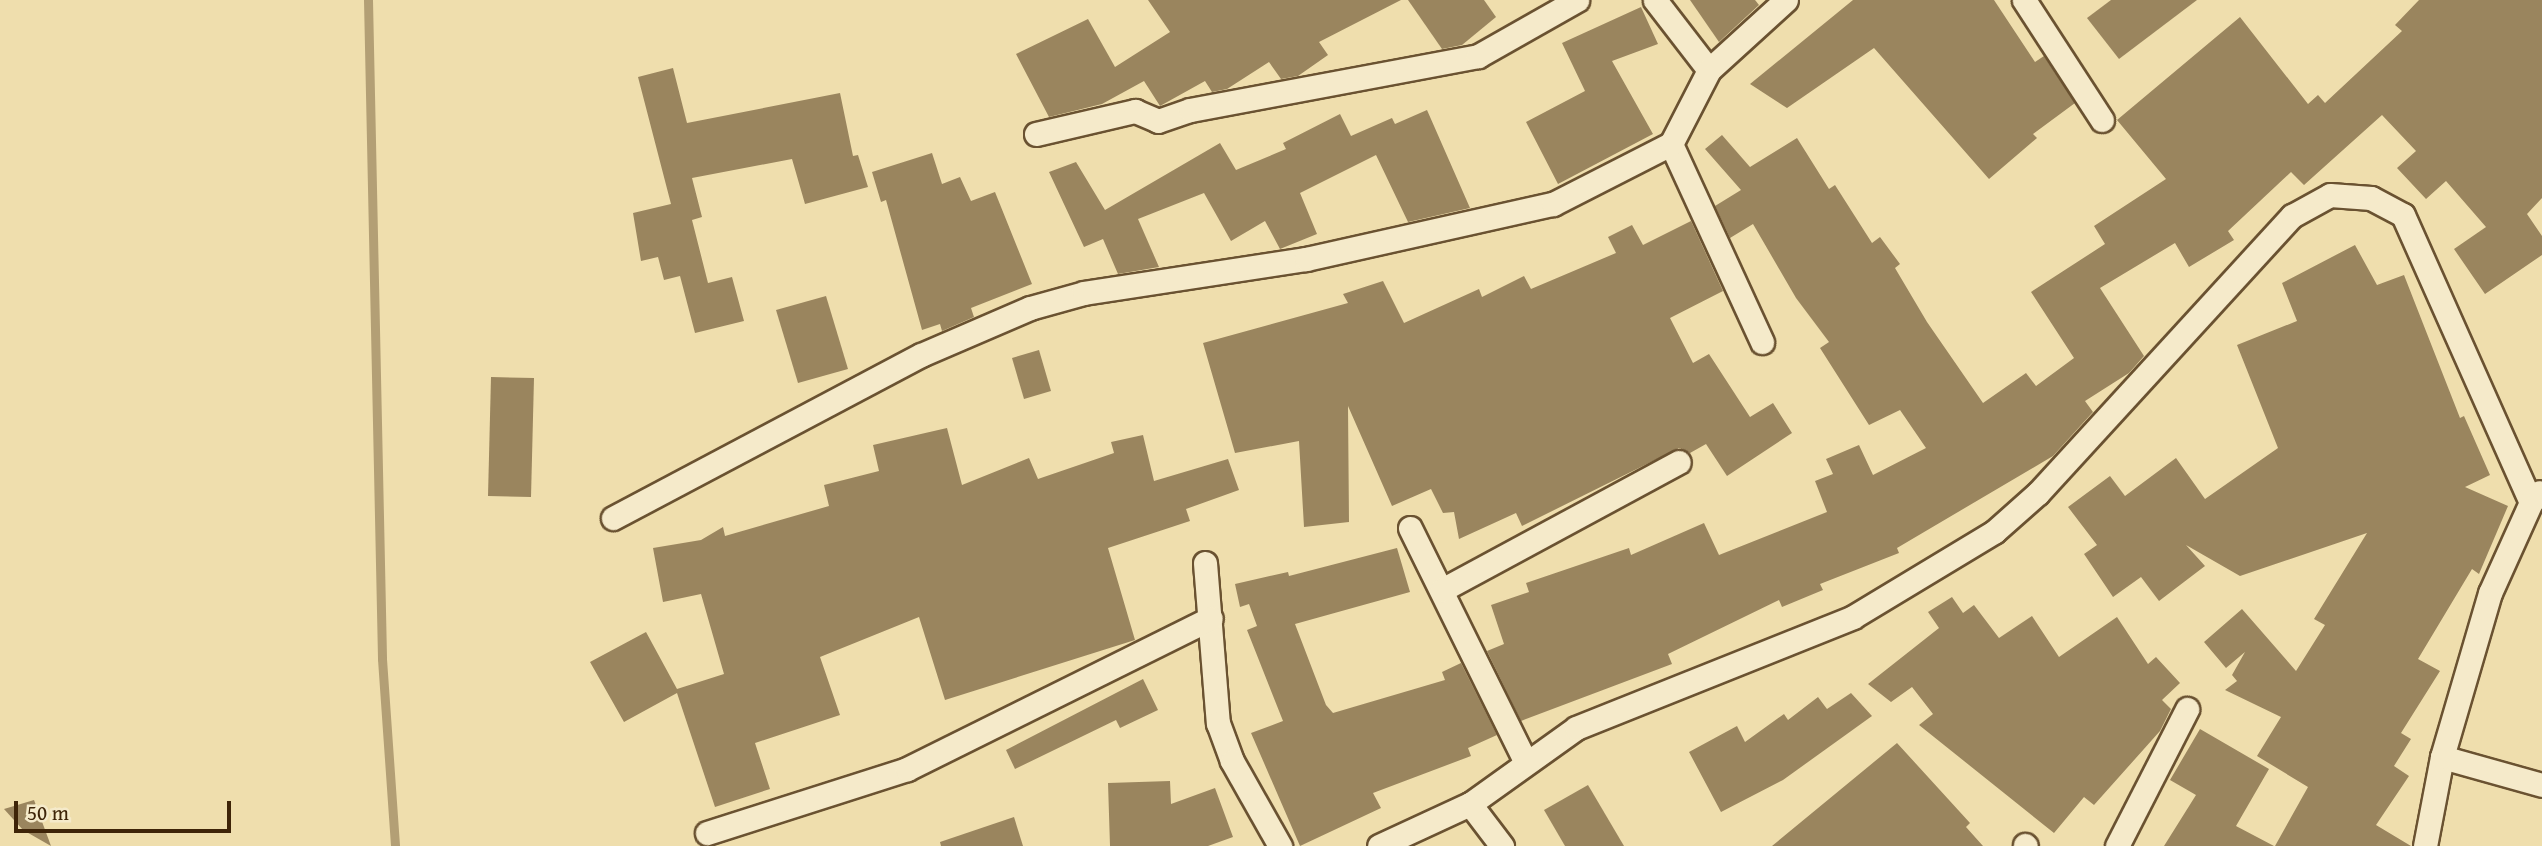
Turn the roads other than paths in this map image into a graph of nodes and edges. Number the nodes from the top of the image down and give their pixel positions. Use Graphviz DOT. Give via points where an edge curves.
graph roads {
  1 [pos="1577,0"];
  2 [pos="1655,0"];
  3 [pos="1786,0"];
  4 [pos="2024,0"];
  5 [pos="1709,70"];
  6 [pos="2102,120"];
  7 [pos="1036,134"];
  8 [pos="1671,144"];
  9 [pos="1762,342"];
  10 [pos="1679,462"];
  11 [pos="2536,496"];
  12 [pos="614,518"];
  13 [pos="1410,528"];
  14 [pos="1205,563"];
  15 [pos="1442,590"];
  16 [pos="1211,618"];
  17 [pos="2187,709"];
  18 [pos="2442,757"];
  19 [pos="1525,761"];
  20 [pos="2542,785"];
  21 [pos="1470,804"];
  22 [pos="707,833"];
  23 [pos="1280,846"];
  24 [pos="1379,846"];
  25 [pos="1502,846"];
  26 [pos="2117,846"];
  27 [pos="2426,846"];
  1 -- 7 [label="street" via="1478,56 1190,110 1157,121 1135,111"];
  2 -- 5 [label="street"];
  3 -- 5 [label="street"];
  4 -- 6 [label="street"];
  5 -- 8 [label="street"];
  8 -- 9 [label="street"];
  8 -- 12 [label="street" via="1553,204 1306,259 1084,293 1030,308 921,355"];
  10 -- 15 [label="street"];
  11 -- 18 [label="street" via="2490,593"];
  11 -- 19 [label="street" via="2403,215 2371,198 2330,195 2292,216 2038,493 1994,532 1853,617 1576,728"];
  13 -- 15 [label="street"];
  14 -- 16 [label="street"];
  15 -- 19 [label="street"];
  16 -- 22 [label="street" via="907,769"];
  16 -- 23 [label="street" via="1218,723 1232,761"];
  17 -- 26 [label="street"];
  18 -- 20 [label="street"];
  18 -- 27 [label="street"];
  19 -- 21 [label="street"];
  21 -- 24 [label="street"];
  21 -- 25 [label="street"];
}
